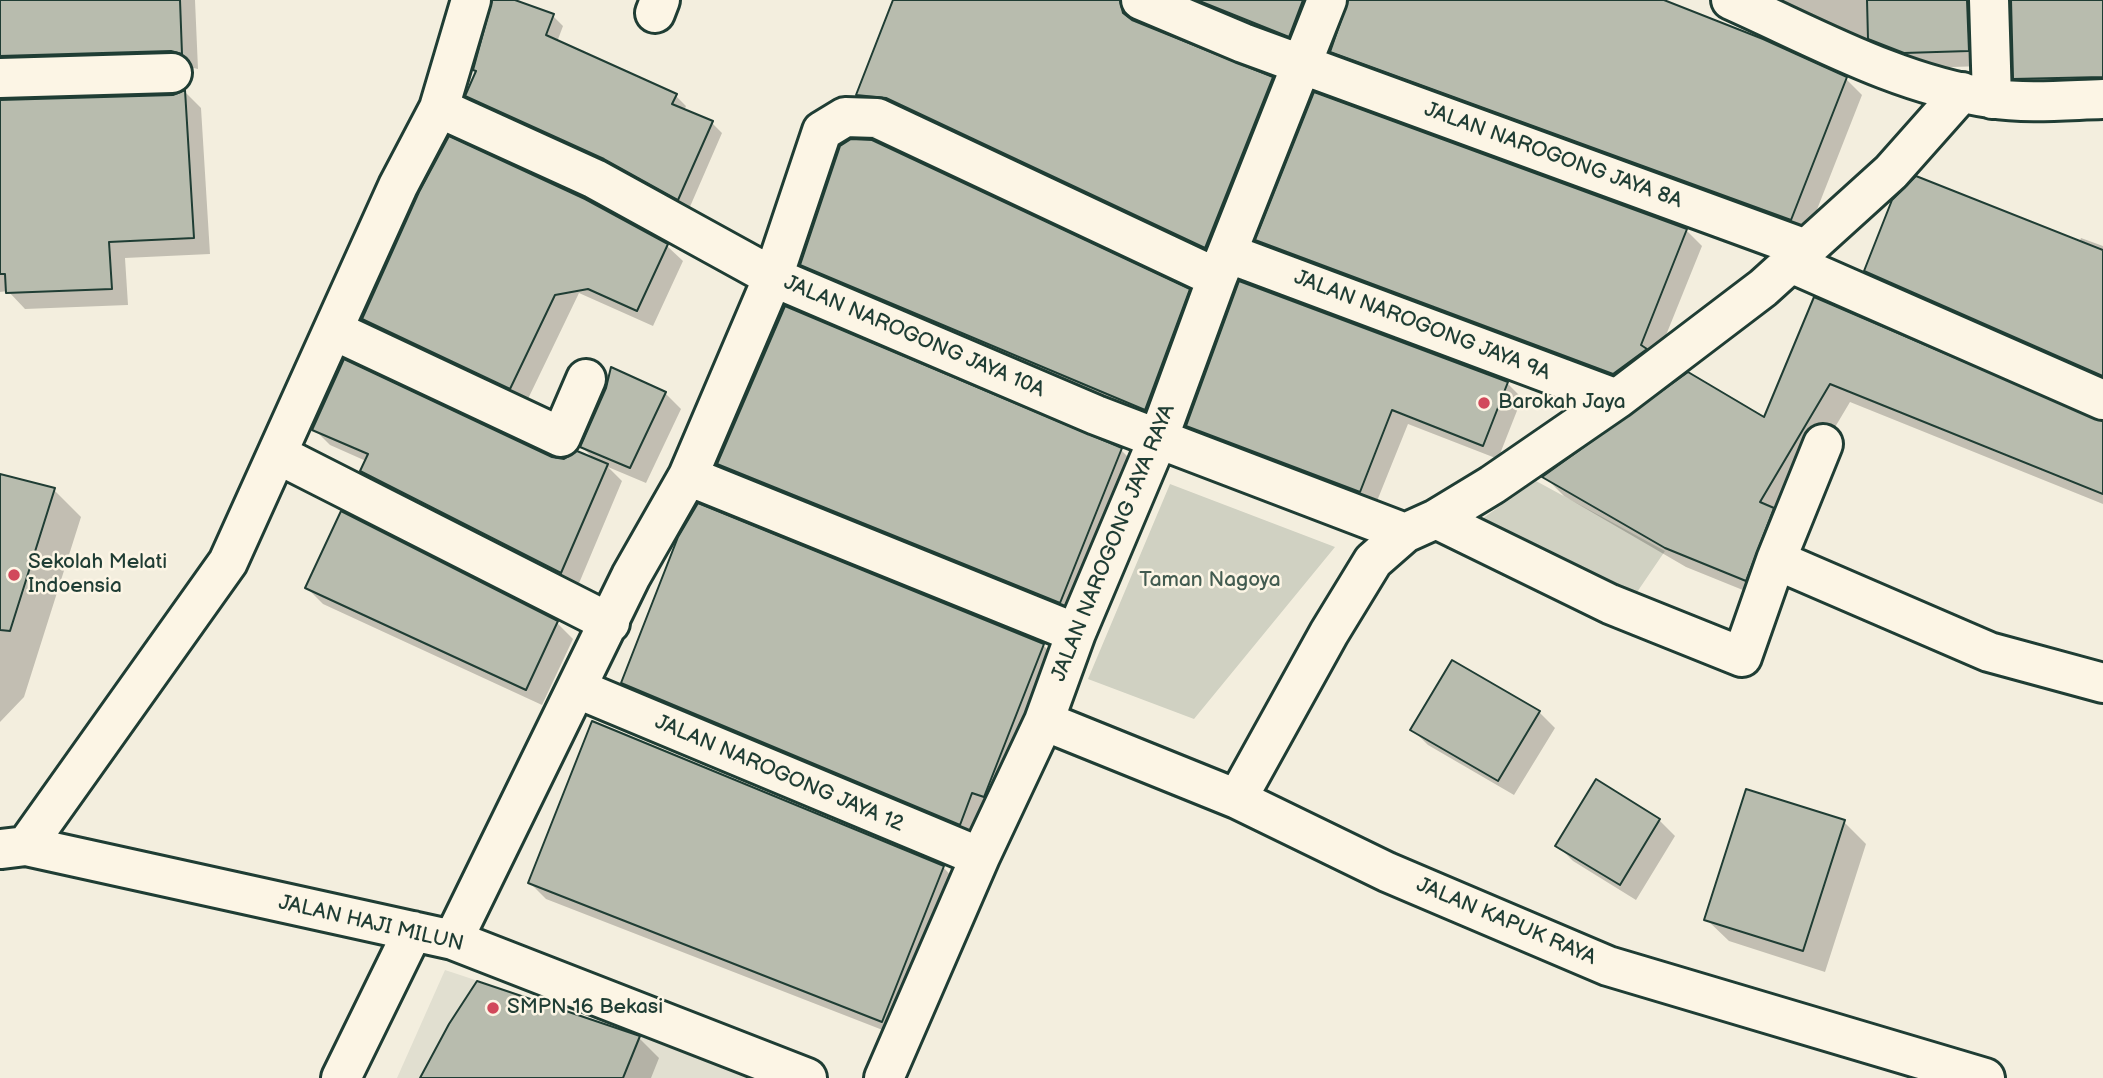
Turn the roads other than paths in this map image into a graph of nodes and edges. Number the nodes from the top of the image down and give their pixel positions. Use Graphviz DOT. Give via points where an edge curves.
graph roads {
  1 [pos="471,0"];
  2 [pos="1141,0"];
  3 [pos="1327,0"];
  4 [pos="1989,0"];
  5 [pos="1739,2"];
  6 [pos="1301,63"];
  7 [pos="172,73"];
  8 [pos="0,78"];
  9 [pos="1977,95"];
  10 [pos="2103,99"];
  11 [pos="439,108"];
  12 [pos="1799,256"];
  13 [pos="1222,265"];
  14 [pos="774,277"];
  15 [pos="333,330"];
  16 [pos="586,379"];
  17 [pos="1617,399"];
  18 [pos="2103,400"];
  19 [pos="1158,439"];
  20 [pos="1823,444"];
  21 [pos="277,454"];
  22 [pos="688,476"];
  23 [pos="1420,526"];
  24 [pos="1776,560"];
  25 [pos="610,623"];
  26 [pos="1076,634"];
  27 [pos="2103,683"];
  28 [pos="578,689"];
  29 [pos="1044,721"];
  30 [pos="1237,799"];
  31 [pos="13,848"];
  32 [pos="980,857"];
  33 [pos="413,932"];
  34 [pos="453,940"];
  35 [pos="341,1078"];
  36 [pos="807,1078"];
  37 [pos="884,1078"];
  38 [pos="1985,1078"];
  1 -- 11 [label="street"];
  2 -- 6 [label="street, JALAN NAROGONG JAYA 8A"];
  3 -- 6 [label="street, JALAN NAROGONG JAYA RAYA"];
  4 -- 9 [label="street"];
  5 -- 9 [label="street" via="1865,64"];
  6 -- 12 [label="street, JALAN NAROGONG JAYA 8A"];
  6 -- 13 [label="street, JALAN NAROGONG JAYA RAYA"];
  7 -- 8 [label="street"];
  9 -- 10 [label="street"];
  9 -- 12 [label="street"];
  11 -- 14 [label="street, JALAN NAROGONG JAYA 10A" via="595,179"];
  11 -- 15 [label="street"];
  12 -- 17 [label="street"];
  12 -- 18 [label="street, JALAN NAROGONG JAYA 8A"];
  13 -- 14 [label="street, JALAN NAROGONG JAYA 9A" via="877,118 845,117 822,131"];
  13 -- 17 [label="street, JALAN NAROGONG JAYA 9A"];
  13 -- 19 [label="street, JALAN NAROGONG JAYA RAYA"];
  14 -- 19 [label="street, JALAN NAROGONG JAYA 10A"];
  14 -- 22 [label="street, JALAN NAROGONG JAYA 9A"];
  15 -- 16 [label="street" via="561,437"];
  15 -- 21 [label="street"];
  17 -- 23 [label="street"];
  19 -- 23 [label="street, JALAN NAROGONG JAYA 10A"];
  19 -- 26 [label="street, JALAN NAROGONG JAYA RAYA"];
  20 -- 24 [label="street"];
  21 -- 25 [label="street"];
  21 -- 31 [label="street" via="228,562"];
  22 -- 25 [label="street, JALAN NAROGONG JAYA 9A"];
  22 -- 26 [label="street"];
  23 -- 24 [label="street, JALAN NAROGONG JAYA 10A" via="1742,657"];
  23 -- 30 [label="street" via="1373,561"];
  24 -- 27 [label="street" via="1989,652"];
  25 -- 28 [label="street, JALAN NAROGONG JAYA 9A"];
  26 -- 29 [label="street, JALAN NAROGONG JAYA RAYA"];
  28 -- 32 [label="street, JALAN NAROGONG JAYA 12"];
  28 -- 34 [label="street, JALAN NAROGONG JAYA 9A"];
  29 -- 30 [label="street, JALAN KAPUK RAYA"];
  29 -- 32 [label="street, JALAN NAROGONG JAYA RAYA"];
  30 -- 38 [label="street, JALAN KAPUK RAYA" via="1387,872 1608,966"];
  31 -- 33 [label="street, JALAN HAJI MILUN"];
  32 -- 37 [label="street, JALAN NAROGONG JAYA RAYA"];
  33 -- 34 [label="street, JALAN HAJI MILUN"];
  33 -- 35 [label="street"];
  34 -- 36 [label="street, JALAN HAJI MILUN"];
}
